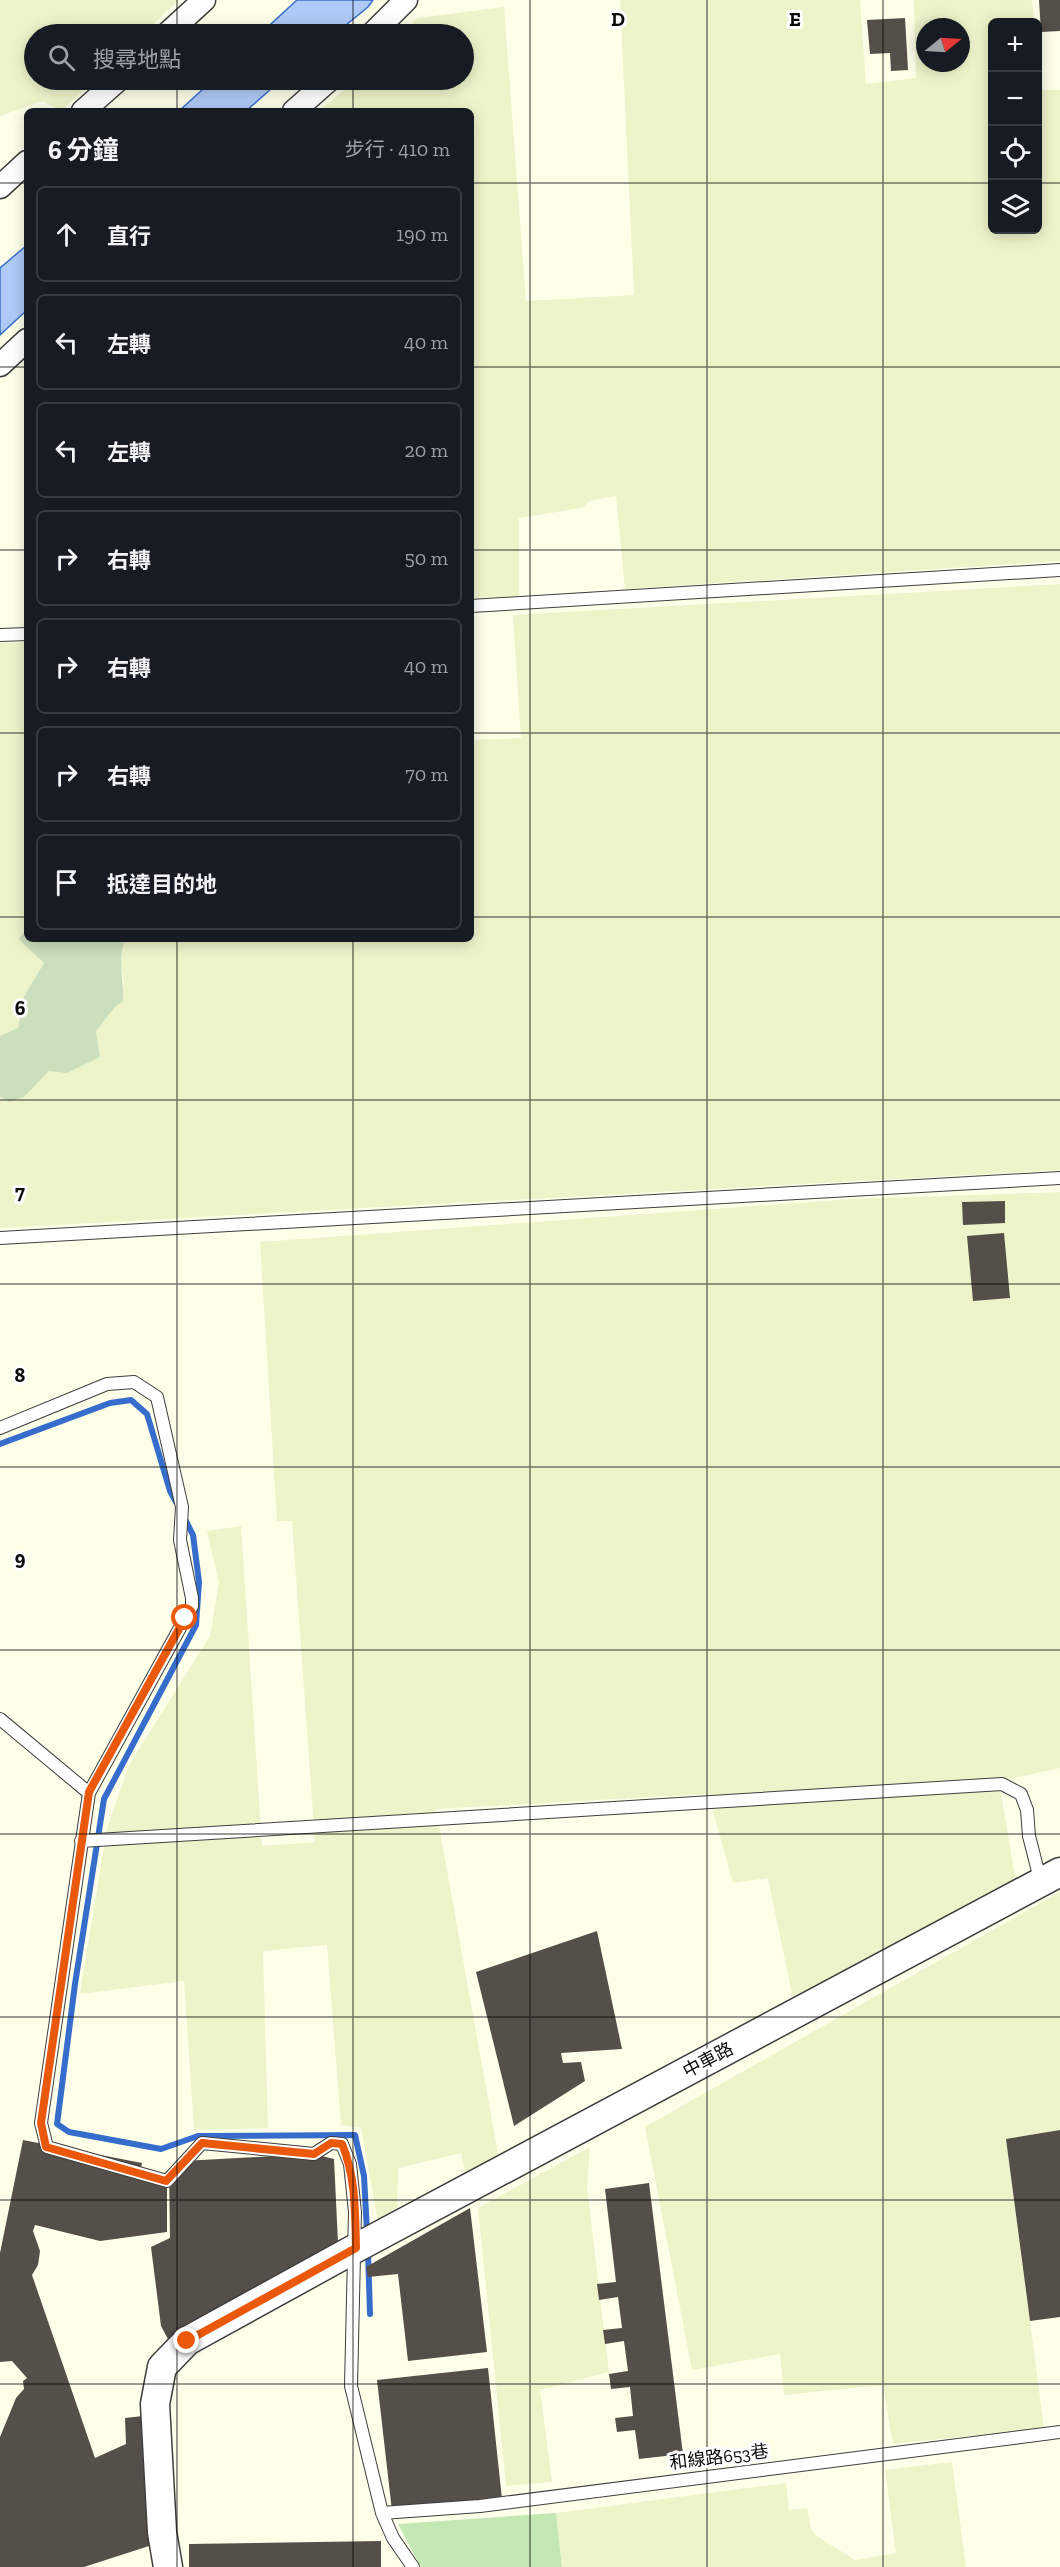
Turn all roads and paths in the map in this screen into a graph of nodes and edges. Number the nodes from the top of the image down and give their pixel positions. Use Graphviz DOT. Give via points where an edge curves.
graph roads {
  1 [pos="204,0"];
  2 [pos="406,0"];
  3 [pos="178,24"];
  4 [pos="382,24"];
  5 [pos="106,90"];
  6 [pos="318,90"];
  7 [pos="86,108"];
  8 [pos="297,108"];
  9 [pos="24,165"];
  10 [pos="0,187"];
  11 [pos="24,343"];
  12 [pos="0,365"];
  13 [pos="1060,570"];
  14 [pos="474,606"];
  15 [pos="24,634"];
  16 [pos="0,635"];
  17 [pos="1060,1178"];
  18 [pos="0,1238"];
  19 [pos="0,1428"];
  20 [pos="0,1719"];
  21 [pos="89,1792"];
  22 [pos="81,1841"];
  23 [pos="1051,1878"];
  24 [pos="356,2248"];
  25 [pos="1060,2432"];
  26 [pos="382,2513"];
  27 [pos="168,2567"];
  28 [pos="413,2567"];
  1 -- 3 [label="street"];
  2 -- 4 [label="street"];
  5 -- 7 [label="street"];
  6 -- 8 [label="street"];
  9 -- 10 [label="street"];
  11 -- 12 [label="street"];
  13 -- 14 [label="lane"];
  15 -- 16 [label="lane"];
  17 -- 18 [label="lane"];
  19 -- 21 [label="lane" via="107,1384 134,1382 157,1397 182,1507 180,1540 192,1606"];
  20 -- 21 [label="lane"];
  21 -- 22 [label="lane"];
  22 -- 23 [label="lane" via="1002,1784 1021,1794 1029,1836"];
  22 -- 24 [label="lane" via="41,2123 46,2147 166,2181 202,2143 314,2154 331,2143 342,2144 350,2164"];
  23 -- 24 [label="street, 中車路"];
  24 -- 26 [label="lane" via="351,2386"];
  24 -- 27 [label="street, 中車路" via="187,2341 162,2367 155,2404 162,2532"];
  25 -- 26 [label="lane, 和線路653巷" via="480,2506"];
  26 -- 28 [label="lane"];
}
